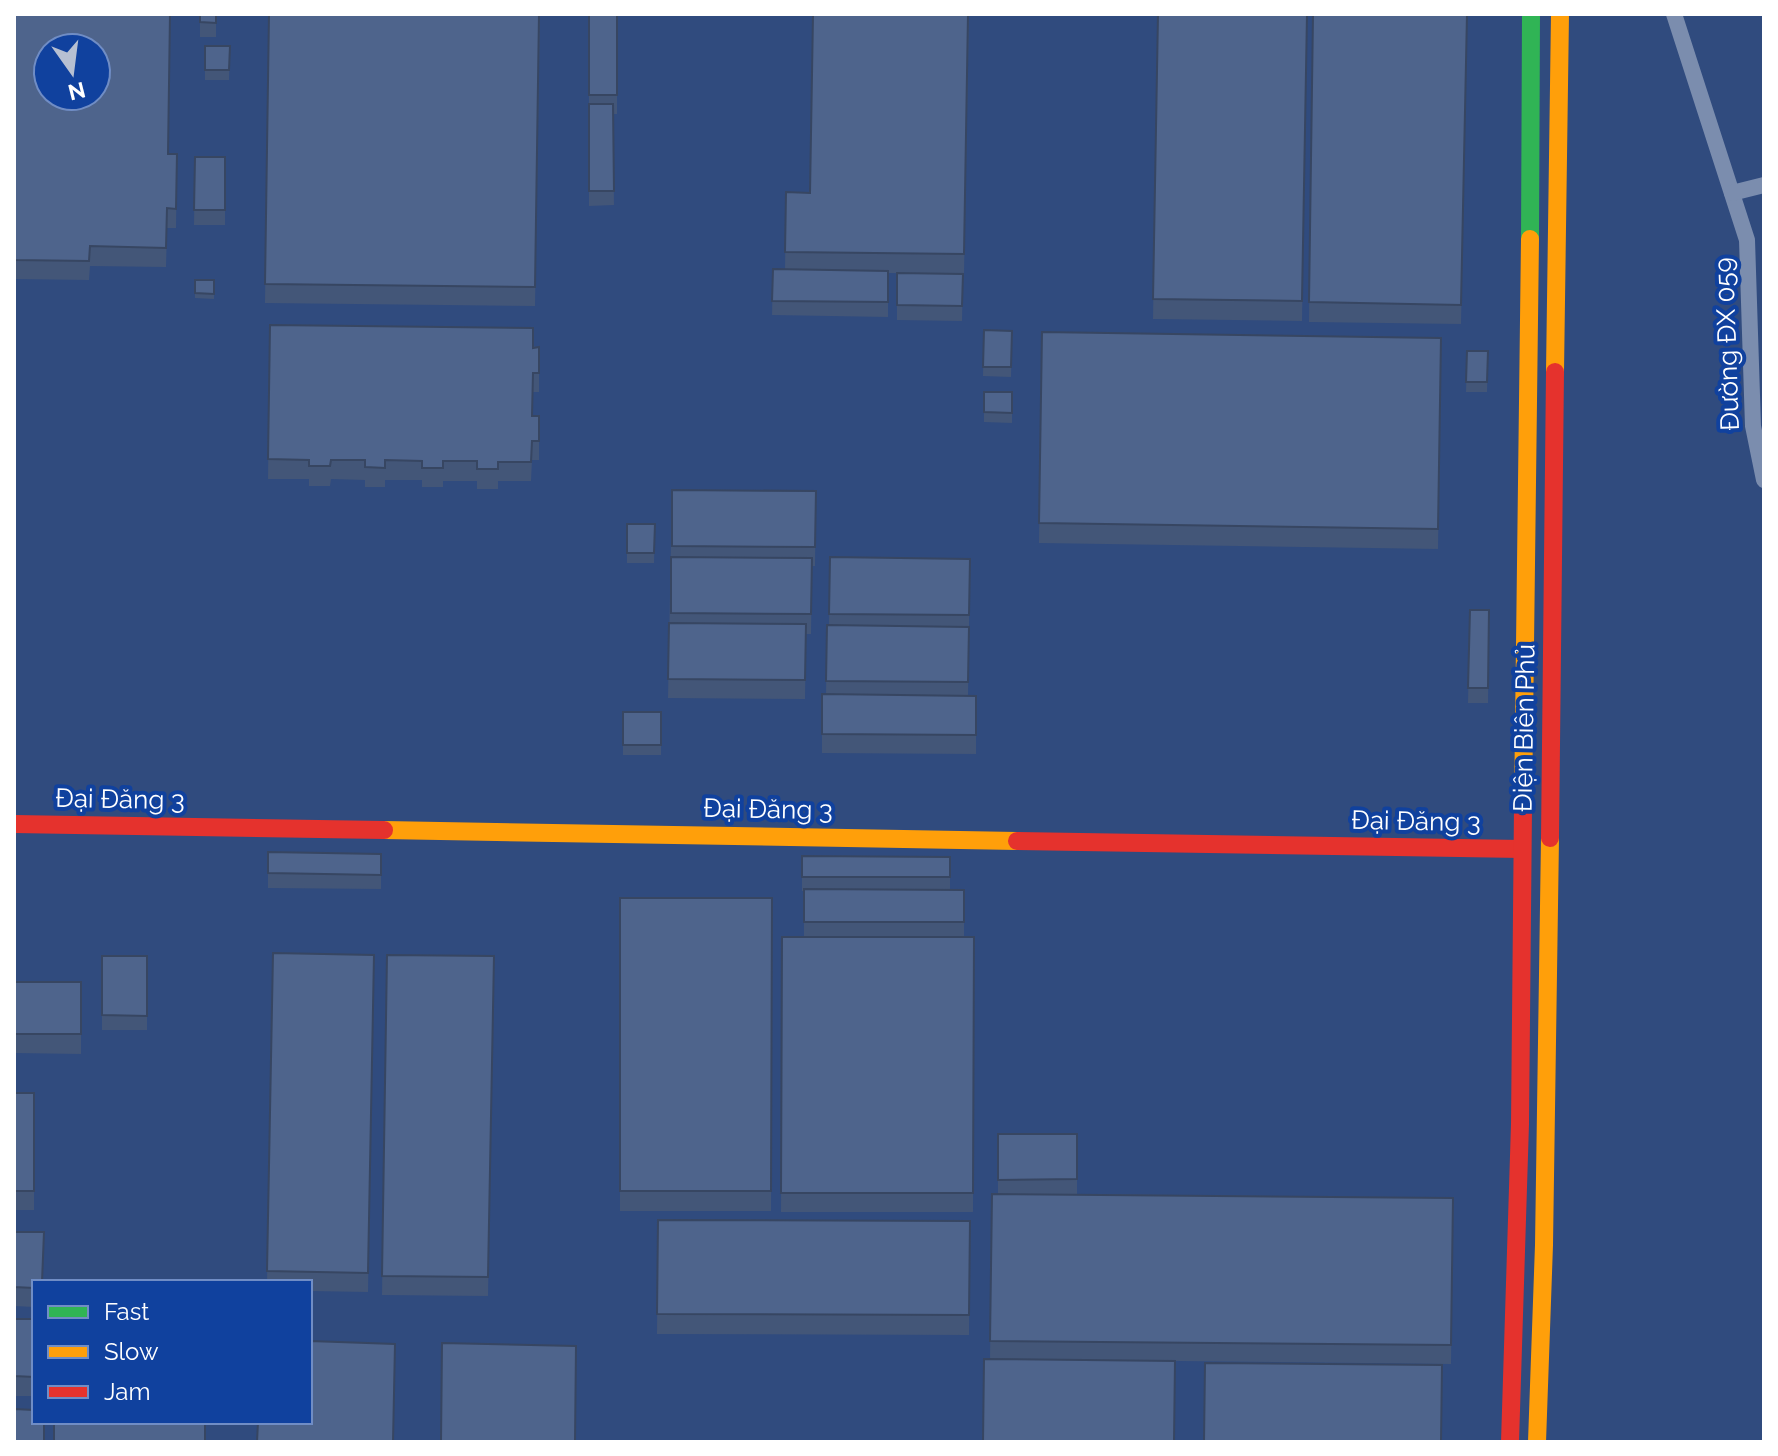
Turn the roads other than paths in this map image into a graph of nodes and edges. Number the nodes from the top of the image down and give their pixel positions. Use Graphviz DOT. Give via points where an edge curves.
graph roads {
  1 [pos="1531,14"];
  2 [pos="1560,14"];
  3 [pos="1674,14"];
  4 [pos="1532,126"];
  5 [pos="1560,130"];
  6 [pos="1764,185"];
  7 [pos="1732,193"];
  8 [pos="1759,431"];
  9 [pos="1764,480"];
  10 [pos="14,824"];
  11 [pos="1522,849"];
  12 [pos="1510,1442"];
  13 [pos="1537,1442"];
  1 -- 4 [label="main road, Điện Biên Phủ"];
  2 -- 5 [label="main road, Điện Biên Phủ"];
  3 -- 7 [label="street, Đường ĐX 059"];
  4 -- 5 [label="main road"];
  4 -- 11 [label="main road, Điện Biên Phủ"];
  5 -- 13 [label="main road, Điện Biên Phủ"];
  6 -- 7 [label="street"];
  7 -- 8 [label="street, Đường ĐX 059" via="1748,249"];
  8 -- 9 [label="street, Đường ĐX 059"];
  10 -- 11 [label="main road, Đại Đăng 3"];
  11 -- 12 [label="main road, Điện Biên Phủ"];
}
